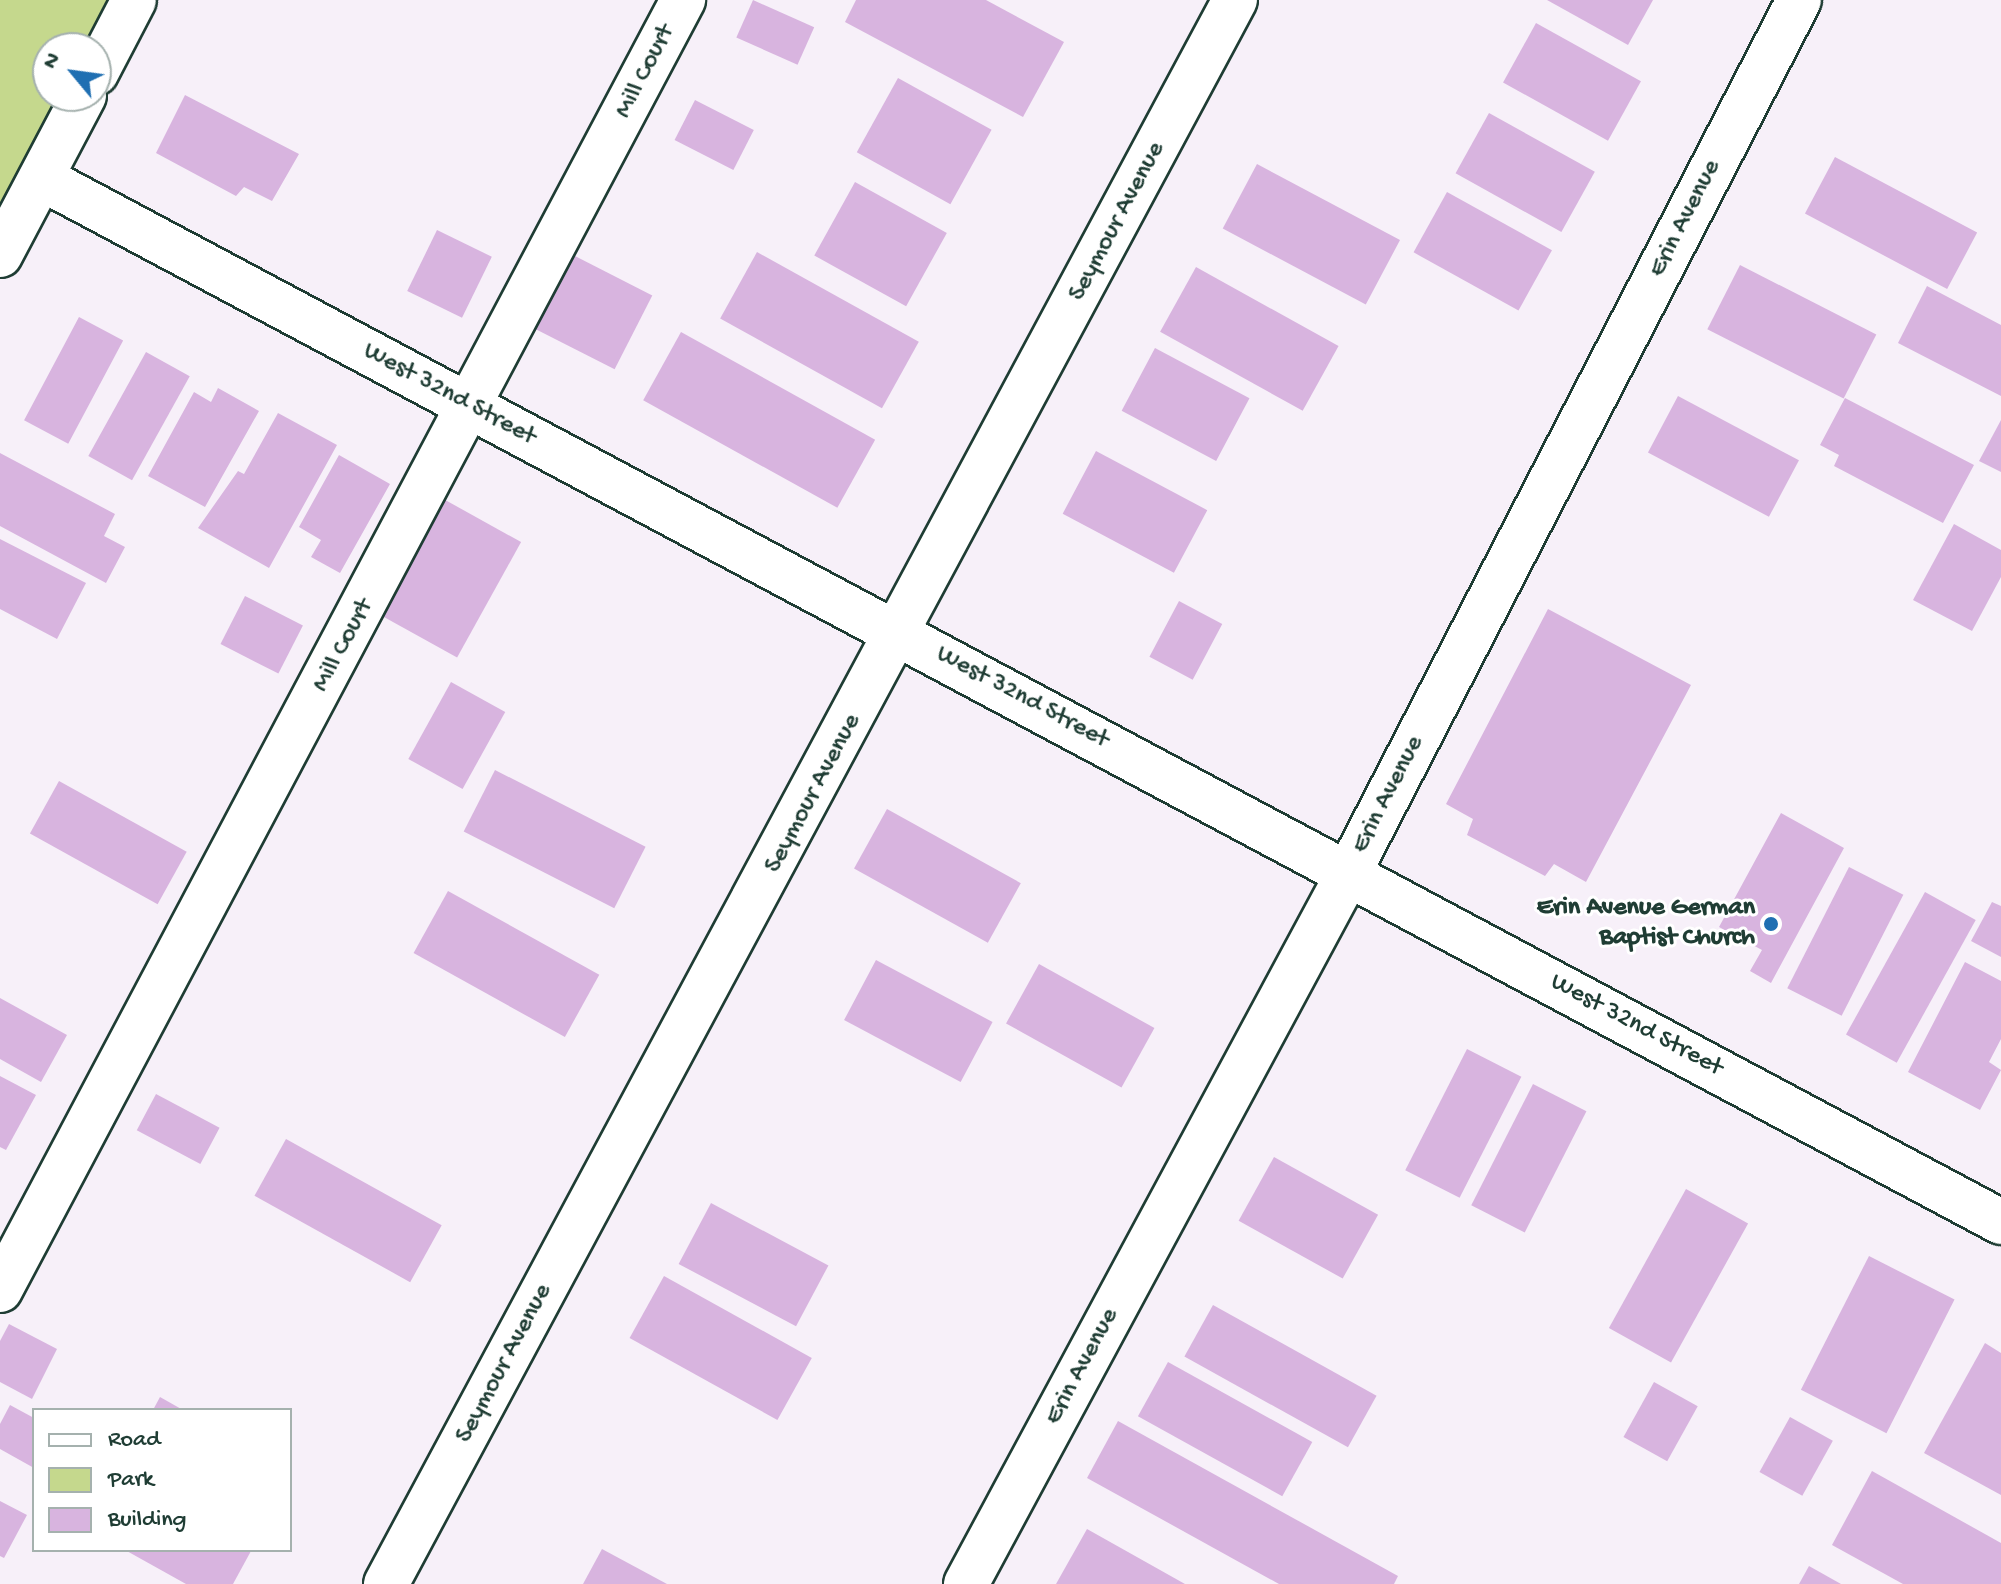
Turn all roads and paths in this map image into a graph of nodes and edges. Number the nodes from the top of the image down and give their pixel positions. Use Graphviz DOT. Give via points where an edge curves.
graph roads {
  1 [pos="134,0"];
  2 [pos="683,0"];
  3 [pos="1235,0"];
  4 [pos="1799,0"];
  5 [pos="112,42"];
  6 [pos="76,112"];
  7 [pos="41,178"];
  8 [pos="0,255"];
  9 [pos="472,408"];
  10 [pos="900,633"];
  11 [pos="1349,872"];
  12 [pos="2001,1222"];
  13 [pos="0,1290"];
  14 [pos="386,1584"];
  15 [pos="966,1584"];
  1 -- 5 [label="street"];
  2 -- 9 [label="street, Mill Court"];
  3 -- 10 [label="street, Seymour Avenue"];
  4 -- 11 [label="street, Erin Avenue"];
  6 -- 7 [label="street"];
  7 -- 8 [label="street"];
  7 -- 9 [label="street, West 32nd Street"];
  9 -- 10 [label="street, West 32nd Street"];
  9 -- 13 [label="street, Mill Court"];
  10 -- 11 [label="street, West 32nd Street"];
  10 -- 14 [label="street, Seymour Avenue"];
  11 -- 12 [label="street, West 32nd Street"];
  11 -- 15 [label="street, Erin Avenue"];
}
